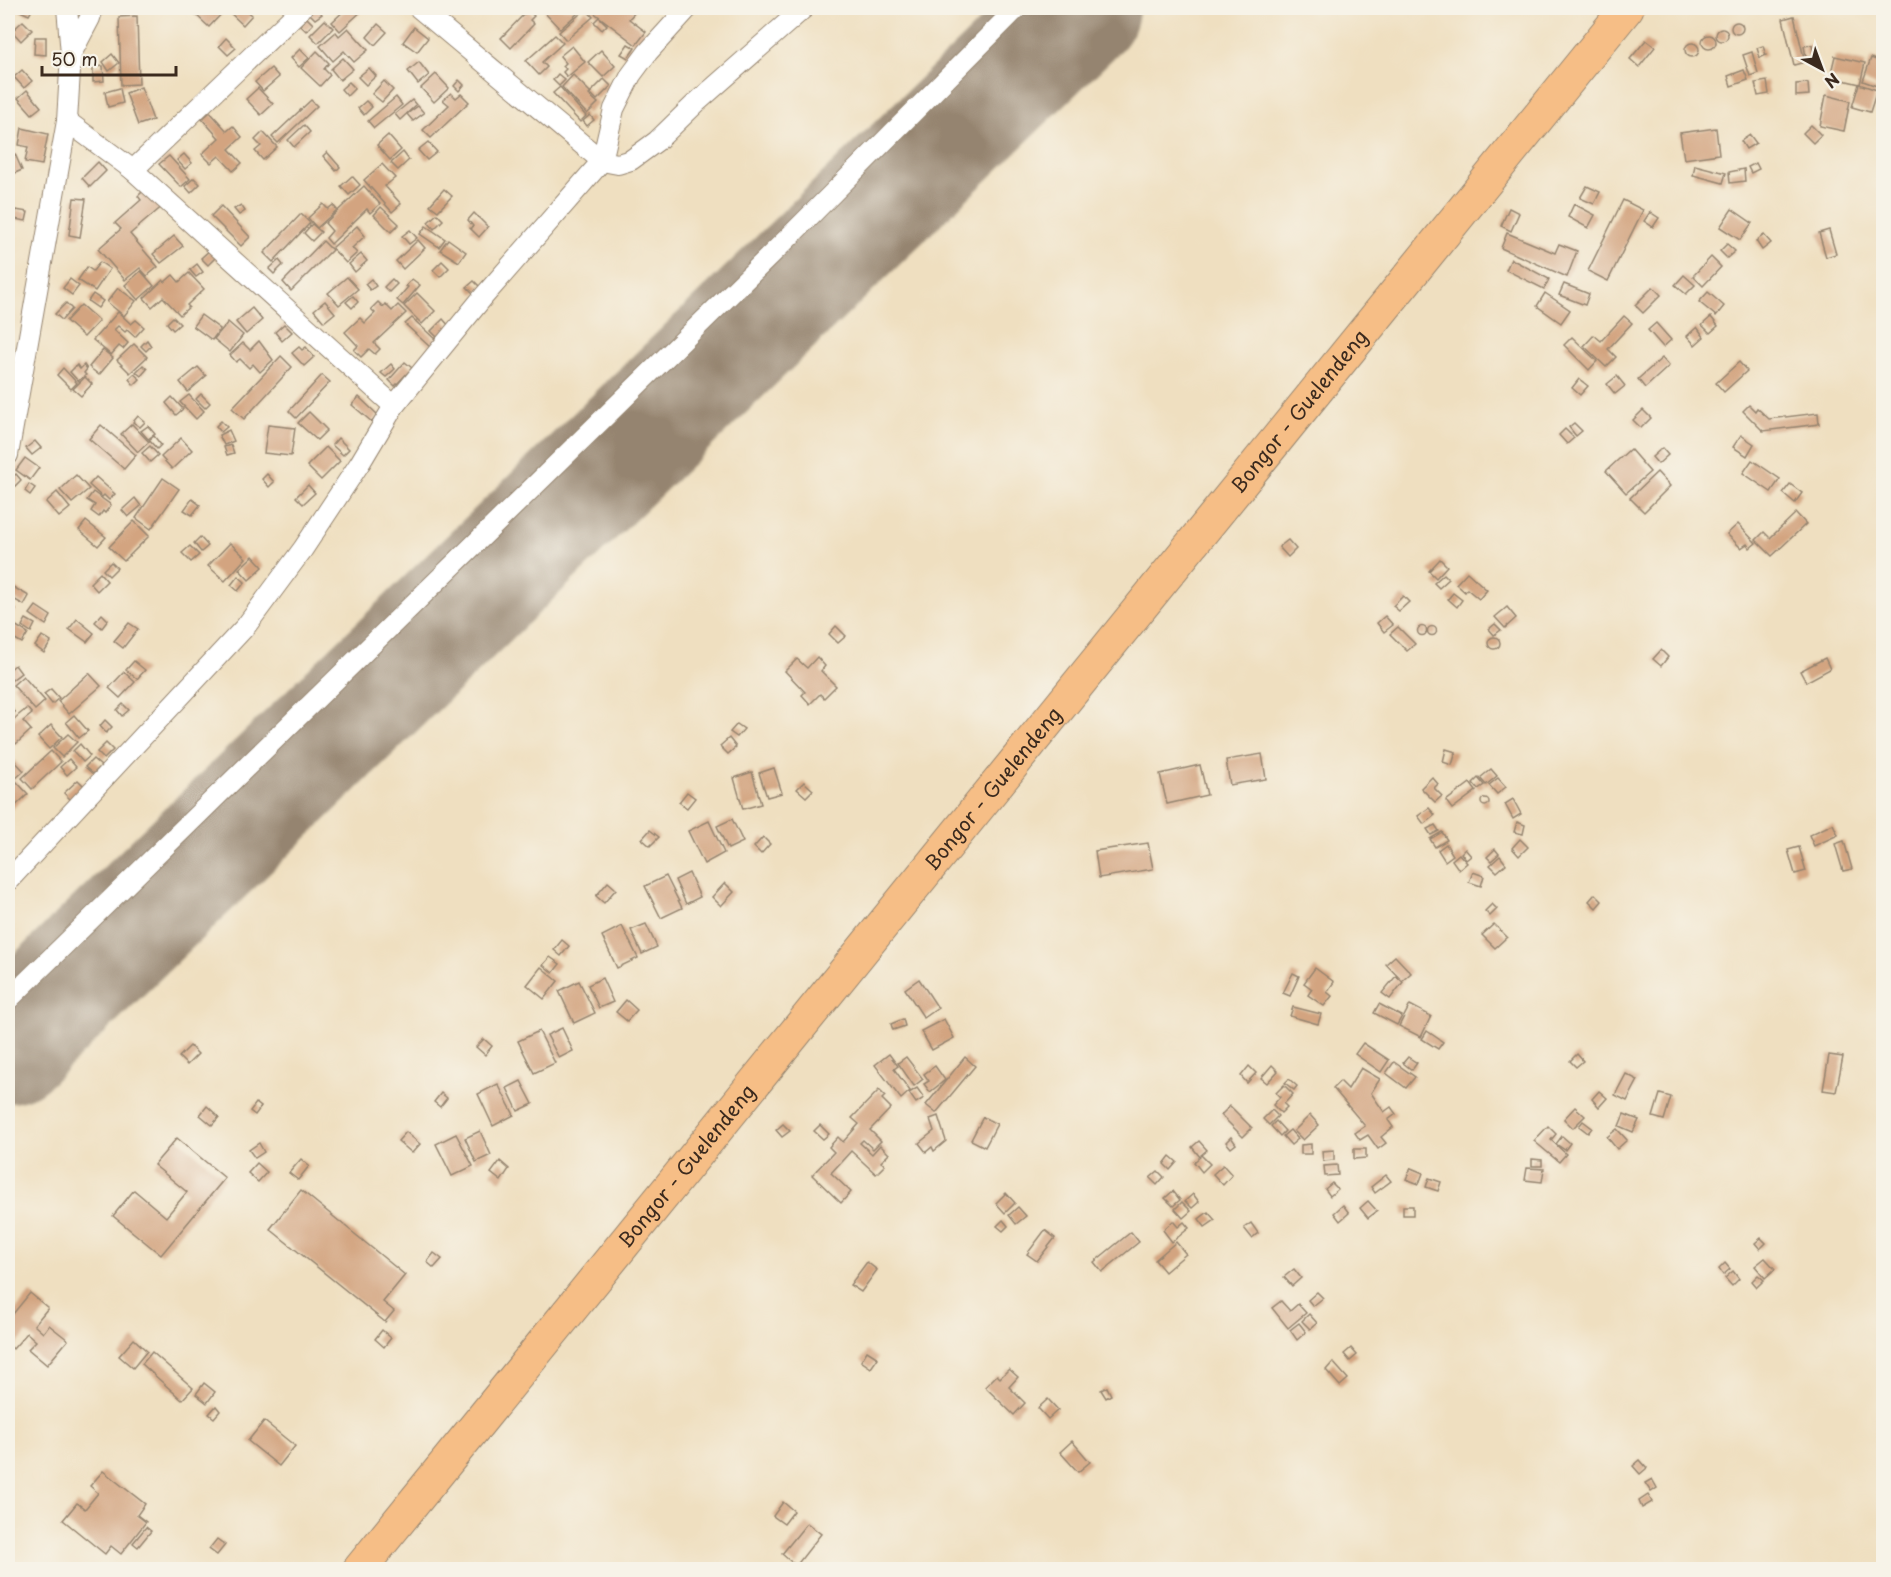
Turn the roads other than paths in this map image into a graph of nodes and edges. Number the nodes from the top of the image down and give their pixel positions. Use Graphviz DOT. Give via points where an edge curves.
graph roads {
  1 [pos="67,8"];
  2 [pos="93,8"];
  3 [pos="302,8"];
  4 [pos="419,8"];
  5 [pos="688,8"];
  6 [pos="804,8"];
  7 [pos="1017,8"];
  8 [pos="1627,8"];
  9 [pos="71,54"];
  10 [pos="67,121"];
  11 [pos="602,161"];
  12 [pos="133,170"];
  13 [pos="394,406"];
  14 [pos="8,455"];
  15 [pos="8,881"];
  16 [pos="8,1000"];
  17 [pos="359,1569"];
  1 -- 9 [label="street"];
  2 -- 9 [label="street"];
  3 -- 12 [label="street"];
  4 -- 11 [label="street"];
  5 -- 11 [label="street" via="631,75 614,109"];
  6 -- 11 [label="street" via="657,141 631,160 618,164"];
  7 -- 16 [label="street" via="787,239"];
  8 -- 17 [label="highway, Bongor - Guelendeng"];
  9 -- 10 [label="street"];
  10 -- 12 [label="street"];
  10 -- 14 [label="street"];
  11 -- 13 [label="street"];
  12 -- 13 [label="street"];
  13 -- 15 [label="street" via="303,549 246,626"];
}
